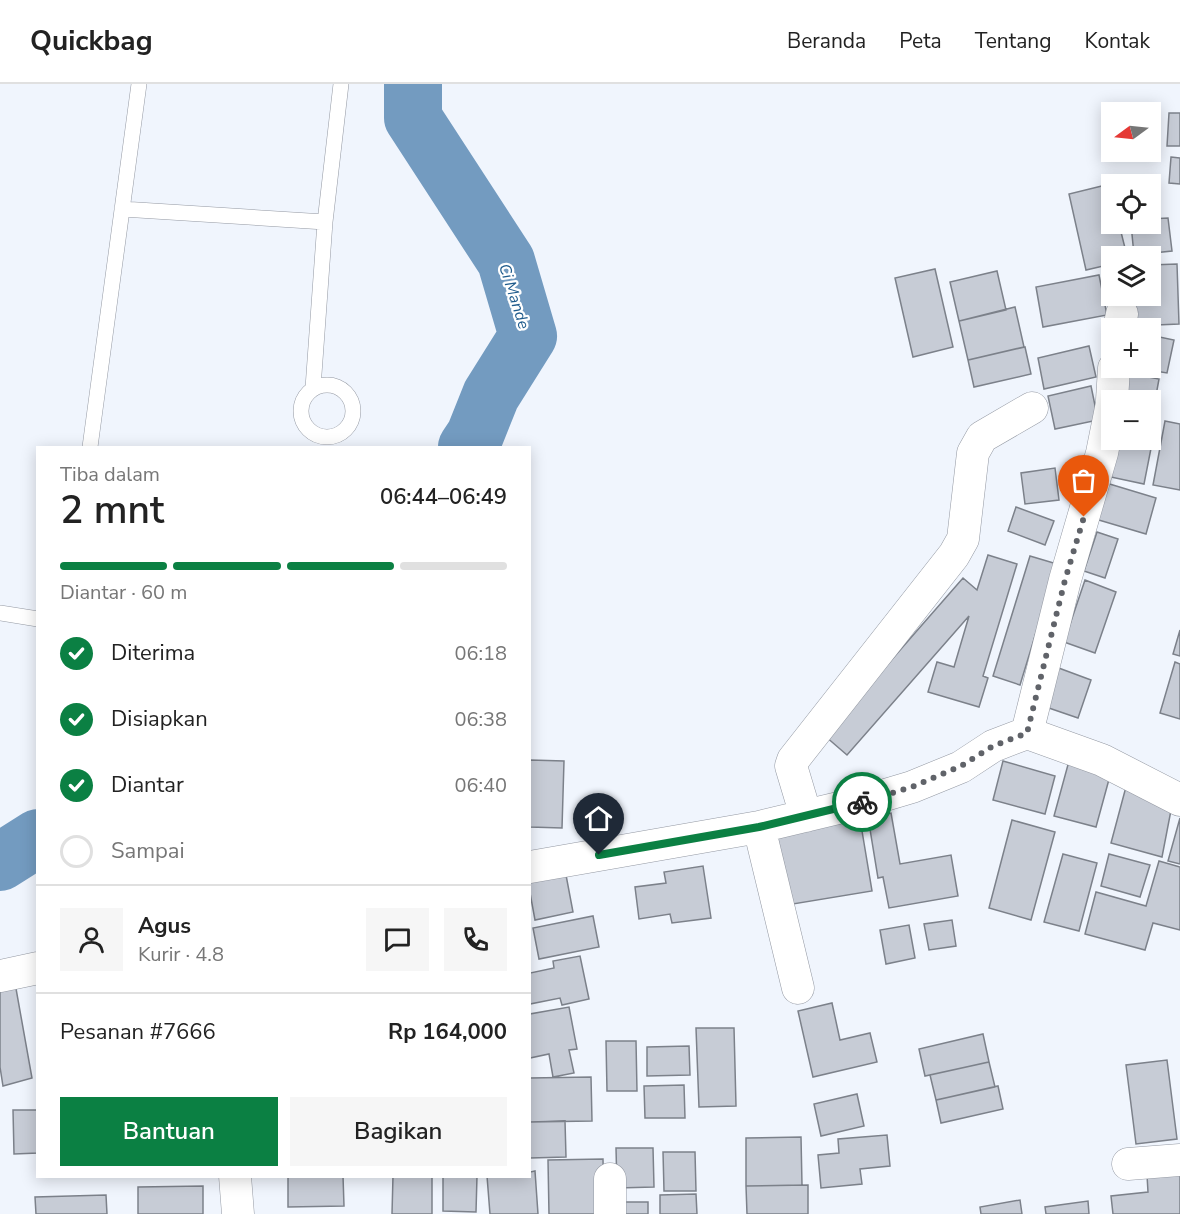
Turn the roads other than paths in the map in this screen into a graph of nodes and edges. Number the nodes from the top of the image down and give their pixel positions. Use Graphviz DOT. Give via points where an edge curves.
graph roads {
  1 [pos="139,84"];
  2 [pos="341,84"];
  3 [pos="122,209"];
  4 [pos="325,222"];
  5 [pos="313,388"];
  6 [pos="1032,408"];
  7 [pos="90,446"];
  8 [pos="1103,450"];
  9 [pos="0,613"];
  10 [pos="36,619"];
  11 [pos="1027,733"];
  12 [pos="1180,800"];
  13 [pos="806,816"];
  14 [pos="759,827"];
  15 [pos="531,867"];
  16 [pos="36,968"];
  17 [pos="0,976"];
  18 [pos="798,987"];
  19 [pos="1180,1160"];
  20 [pos="1128,1164"];
  21 [pos="236,1178"];
  22 [pos="610,1179"];
  23 [pos="238,1214"];
  24 [pos="610,1214"];
  1 -- 3 [label="lane"];
  2 -- 4 [label="lane"];
  3 -- 4 [label="lane"];
  3 -- 7 [label="lane"];
  4 -- 5 [label="lane"];
  6 -- 13 [label="street" via="982,437 973,453 963,539 954,555 793,760 791,766"];
  8 -- 11 [label="street"];
  9 -- 10 [label="lane"];
  11 -- 12 [label="street" via="1102,760"];
  11 -- 13 [label="street" via="912,787"];
  13 -- 14 [label="street"];
  14 -- 15 [label="street"];
  14 -- 18 [label="street"];
  16 -- 17 [label="street"];
  19 -- 20 [label="street"];
  21 -- 23 [label="street"];
  22 -- 24 [label="street"];
}
